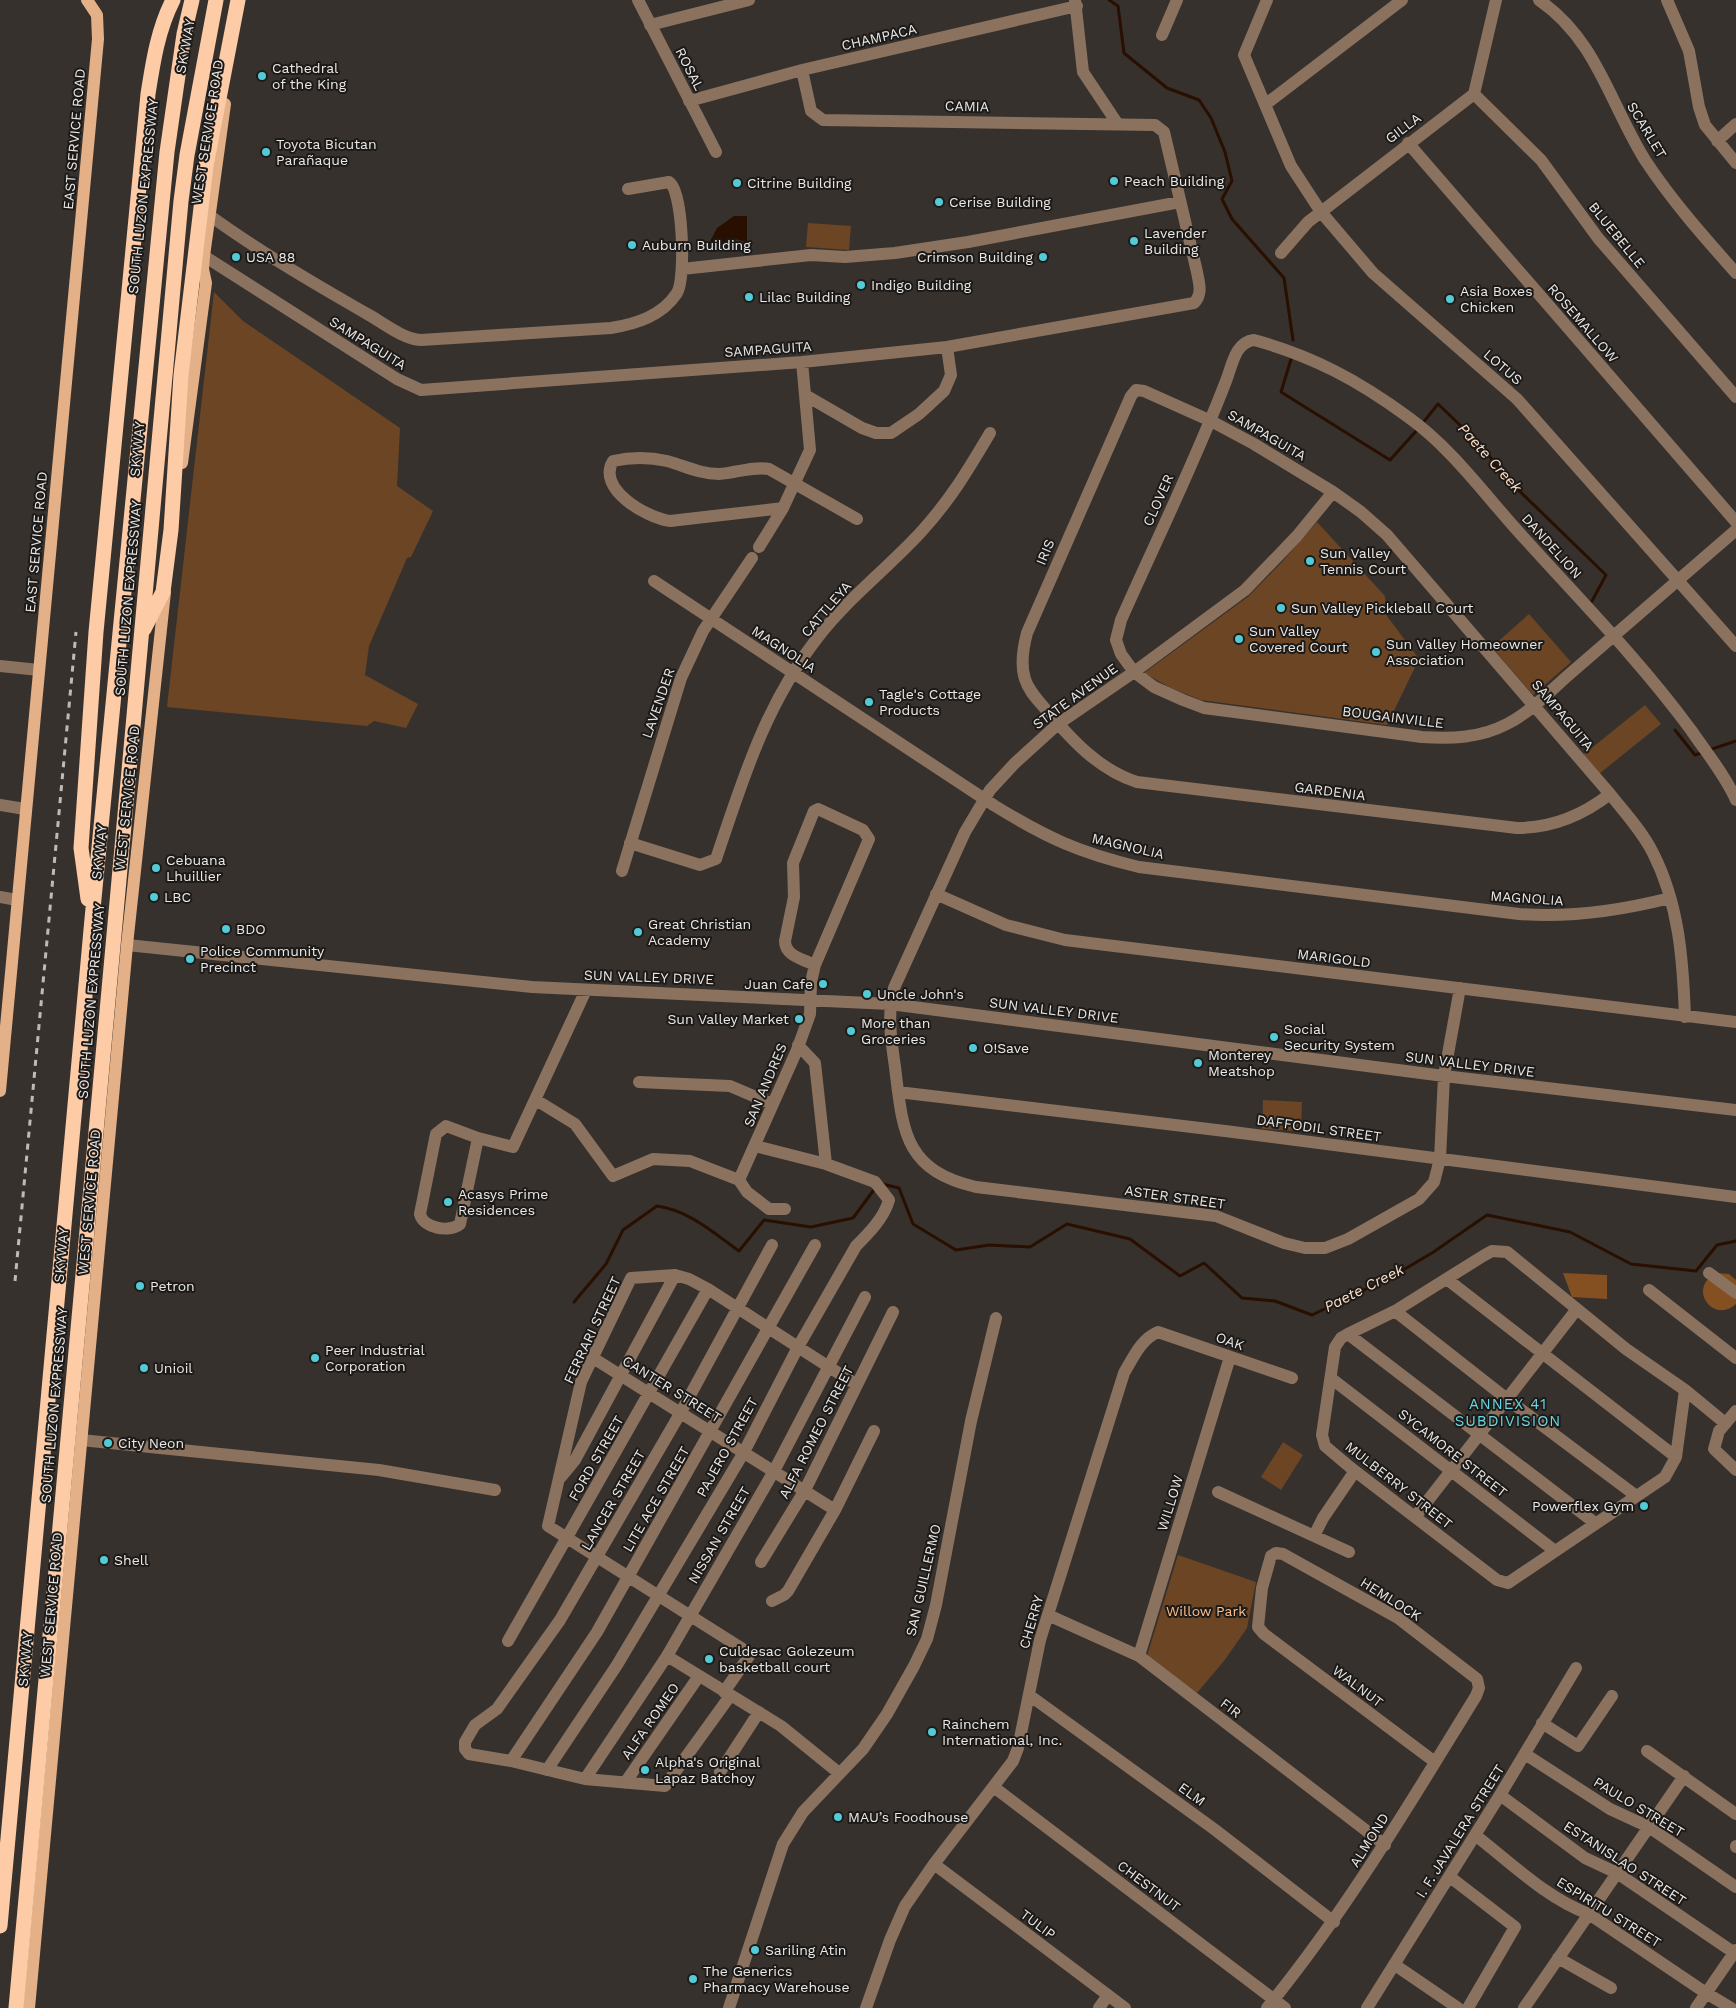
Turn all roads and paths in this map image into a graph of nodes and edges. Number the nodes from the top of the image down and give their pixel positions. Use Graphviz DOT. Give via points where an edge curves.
graph roads {
  1 [pos="87,0"];
  2 [pos="173,0"];
  3 [pos="187,0"];
  4 [pos="192,0"];
  5 [pos="210,0"];
  6 [pos="216,0"];
  7 [pos="226,0"];
  8 [pos="238,0"];
  9 [pos="245,0"];
  10 [pos="638,0"];
  11 [pos="749,0"];
  12 [pos="1177,0"];
  13 [pos="1267,0"];
  14 [pos="1402,0"];
  15 [pos="1496,0"];
  16 [pos="1539,0"];
  17 [pos="1667,0"];
  18 [pos="1076,3"];
  19 [pos="650,25"];
  20 [pos="1162,35"];
  21 [pos="208,41"];
  22 [pos="802,70"];
  23 [pos="1474,94"];
  24 [pos="689,101"];
  25 [pos="1266,104"];
  26 [pos="1117,123"];
  27 [pos="1736,124"];
  28 [pos="1164,132"];
  29 [pos="1717,141"];
  30 [pos="1408,143"];
  31 [pos="716,152"];
  32 [pos="1736,163"];
  33 [pos="628,189"];
  34 [pos="1180,202"];
  35 [pos="1321,212"];
  36 [pos="209,215"];
  37 [pos="1281,253"];
  38 [pos="204,256"];
  39 [pos="682,269"];
  40 [pos="1736,273"];
  41 [pos="1247,341"];
  42 [pos="947,347"];
  43 [pos="802,362"];
  44 [pos="1136,390"];
  45 [pos="806,395"];
  46 [pos="1736,397"];
  47 [pos="1211,421"];
  48 [pos="990,433"];
  49 [pos="795,482"];
  50 [pos="1333,492"];
  51 [pos="783,508"];
  52 [pos="857,519"];
  53 [pos="1736,522"];
  54 [pos="1736,530"];
  55 [pos="758,547"];
  56 [pos="752,558"];
  57 [pos="1677,580"];
  58 [pos="654,581"];
  59 [pos="711,619"];
  60 [pos="1614,636"];
  61 [pos="135,645"];
  62 [pos="1736,646"];
  63 [pos="0,666"];
  64 [pos="39,670"];
  65 [pos="1134,672"];
  66 [pos="794,673"];
  67 [pos="1534,704"];
  68 [pos="1058,724"];
  69 [pos="1610,794"];
  70 [pos="984,798"];
  71 [pos="1736,800"];
  72 [pos="0,805"];
  73 [pos="25,809"];
  74 [pos="630,843"];
  75 [pos="622,870"];
  76 [pos="936,894"];
  77 [pos="0,897"];
  78 [pos="1670,898"];
  79 [pos="17,900"];
  80 [pos="92,919"];
  81 [pos="127,945"];
  82 [pos="815,965"];
  83 [pos="1460,988"];
  84 [pos="586,990"];
  85 [pos="811,999"];
  86 [pos="890,1004"];
  87 [pos="1684,1016"];
  88 [pos="3,1020"];
  89 [pos="1736,1022"];
  90 [pos="798,1045"];
  91 [pos="1444,1076"];
  92 [pos="639,1082"];
  93 [pos="0,1091"];
  94 [pos="898,1092"];
  95 [pos="536,1100"];
  96 [pos="772,1104"];
  97 [pos="1736,1110"];
  98 [pos="478,1138"];
  99 [pos="755,1146"];
  100 [pos="1440,1159"];
  101 [pos="826,1164"];
  102 [pos="739,1180"];
  103 [pos="1736,1197"];
  104 [pos="785,1209"];
  105 [pos="772,1245"];
  106 [pos="815,1245"];
  107 [pos="1709,1272"];
  108 [pos="675,1275"];
  109 [pos="1448,1280"];
  110 [pos="708,1289"];
  111 [pos="1649,1290"];
  112 [pos="1736,1293"];
  113 [pos="865,1297"];
  114 [pos="738,1308"];
  115 [pos="1577,1309"];
  116 [pos="1395,1311"];
  117 [pos="892,1312"];
  118 [pos="996,1318"];
  119 [pos="768,1328"];
  120 [pos="1158,1332"];
  121 [pos="1348,1334"];
  122 [pos="798,1347"];
  123 [pos="1542,1353"];
  124 [pos="1230,1357"];
  125 [pos="593,1358"];
  126 [pos="1736,1358"];
  127 [pos="828,1367"];
  128 [pos="622,1375"];
  129 [pos="1292,1378"];
  130 [pos="1332,1379"];
  131 [pos="857,1385"];
  132 [pos="1685,1390"];
  133 [pos="650,1393"];
  134 [pos="1507,1399"];
  135 [pos="1736,1411"];
  136 [pos="681,1412"];
  137 [pos="1726,1423"];
  138 [pos="874,1431"];
  139 [pos="712,1432"];
  140 [pos="1479,1434"];
  141 [pos="81,1440"];
  142 [pos="744,1452"];
  143 [pos="1676,1458"];
  144 [pos="1451,1470"];
  145 [pos="1736,1470"];
  146 [pos="774,1471"];
  147 [pos="1355,1471"];
  148 [pos="560,1480"];
  149 [pos="495,1490"];
  150 [pos="805,1490"];
  151 [pos="1218,1492"];
  152 [pos="1635,1495"];
  153 [pos="835,1510"];
  154 [pos="1415,1517"];
  155 [pos="1595,1523"];
  156 [pos="1315,1534"];
  157 [pos="567,1539"];
  158 [pos="1555,1551"];
  159 [pos="1349,1552"];
  160 [pos="597,1558"];
  161 [pos="761,1562"];
  162 [pos="627,1577"];
  163 [pos="658,1596"];
  164 [pos="772,1601"];
  165 [pos="1048,1615"];
  166 [pos="690,1616"];
  167 [pos="1264,1634"];
  168 [pos="508,1640"];
  169 [pos="667,1656"];
  170 [pos="1139,1656"];
  171 [pos="1576,1668"];
  172 [pos="699,1676"];
  173 [pos="1477,1679"];
  174 [pos="727,1694"];
  175 [pos="1029,1695"];
  176 [pos="1612,1696"];
  177 [pos="759,1712"];
  178 [pos="1542,1723"];
  179 [pos="1647,1751"];
  180 [pos="1525,1754"];
  181 [pos="511,1761"];
  182 [pos="1435,1762"];
  183 [pos="547,1770"];
  184 [pos="720,1772"];
  185 [pos="839,1773"];
  186 [pos="1684,1776"];
  187 [pos="585,1779"];
  188 [pos="625,1783"];
  189 [pos="995,1788"];
  190 [pos="1500,1796"];
  191 [pos="1736,1814"];
  192 [pos="1649,1827"];
  193 [pos="1475,1835"];
  194 [pos="1385,1845"];
  195 [pos="0,1860"];
  196 [pos="934,1864"];
  197 [pos="1617,1873"];
  198 [pos="1450,1877"];
  199 [pos="1736,1887"];
  200 [pos="1589,1914"];
  201 [pos="1334,1922"];
  202 [pos="0,1926"];
  203 [pos="1735,1952"];
  204 [pos="1558,1958"];
  205 [pos="1395,1965"];
  206 [pos="1611,1988"];
  207 [pos="1706,1993"];
  208 [pos="1108,1995"];
  209 [pos="1271,2004"];
  210 [pos="10,2008"];
  211 [pos="16,2008"];
  212 [pos="28,2008"];
  213 [pos="729,2008"];
  214 [pos="866,2008"];
  215 [pos="1100,2008"];
  216 [pos="1125,2008"];
  217 [pos="1285,2008"];
  218 [pos="1368,2008"];
  219 [pos="1458,2008"];
  220 [pos="1468,2008"];
  221 [pos="1524,2008"];
  222 [pos="1696,2008"];
  223 [pos="1731,2008"];
  1 -- 64 [label="main road, EAST SERVICE ROAD" via="98,15 98,39"];
  2 -- 80 [label="highway" via="155,50 148,94 96,632 81,848"];
  3 -- 195 [label="highway, SOUTH LUZON EXPRESSWAY" via="157,198"];
  4 -- 80 [label="highway, SKYWAY" via="167,152"];
  5 -- 61 [label="highway, SKYWAY" via="176,202"];
  6 -- 21 [label="highway, SOUTH LUZON EXPRESSWAY"];
  7 -- 21 [label="highway"];
  8 -- 61 [label="highway" via="206,166 181,375 171,530 163,592"];
  9 -- 36 [label="main road, WEST SERVICE ROAD"];
  10 -- 19 [label="street, ROSAL"];
  11 -- 19 [label="street"];
  12 -- 20 [label="street"];
  13 -- 25 [label="street, LOTUS" via="1244,55"];
  14 -- 25 [label="street"];
  15 -- 23 [label="street"];
  16 -- 40 [label="street, SCARLET" via="1560,15 1578,35 1646,160 1683,212"];
  17 -- 29 [label="street" via="1689,51 1705,125"];
  18 -- 22 [label="street, CHAMPACA"];
  18 -- 26 [label="street" via="1082,72"];
  19 -- 24 [label="street, ROSAL"];
  21 -- 211 [label="highway, SOUTH LUZON EXPRESSWAY" via="181,201"];
  22 -- 24 [label="street, CHAMPACA"];
  22 -- 26 [label="street, CAMIA" via="811,111 823,120"];
  23 -- 30 [label="street, GILLA"];
  23 -- 46 [label="street, BLUEBELLE" via="1541,160 1598,238"];
  24 -- 31 [label="street, ROSAL"];
  25 -- 35 [label="street, LOTUS" via="1291,166"];
  26 -- 28 [label="street, CAMIA" via="1155,125"];
  27 -- 29 [label="street"];
  28 -- 34 [label="street, SAMPAGUITA"];
  29 -- 32 [label="street"];
  30 -- 35 [label="street, GILLA"];
  30 -- 53 [label="street, ROSEMALLOW"];
  33 -- 39 [label="street" via="665,182 674,184 680,216"];
  34 -- 39 [label="street" via="968,242 895,252 845,257 811,255"];
  34 -- 42 [label="street, SAMPAGUITA" via="1200,289 1194,303"];
  35 -- 37 [label="street, GILLA" via="1296,234"];
  35 -- 57 [label="street, LOTUS" via="1373,272 1517,399"];
  36 -- 38 [label="main road, WEST SERVICE ROAD"];
  36 -- 39 [label="street" via="414,340 633,325 649,318 671,300 681,286"];
  38 -- 43 [label="street, SAMPAGUITA" via="397,379 421,390"];
  38 -- 81 [label="main road, WEST SERVICE ROAD" via="206,283 151,711"];
  41 -- 47 [label="street, CLOVER" via="1238,350"];
  41 -- 60 [label="street, DANDELION" via="1299,352 1347,376 1409,418 1464,468"];
  42 -- 43 [label="street, SAMPAGUITA"];
  42 -- 45 [label="street" via="951,375 944,391 891,433 876,433 862,428"];
  43 -- 45 [label="street"];
  44 -- 47 [label="street, SAMPAGUITA"];
  44 -- 68 [label="street, IRIS" via="1078,513 1023,649 1024,678 1030,691"];
  45 -- 49 [label="street" via="810,450"];
  47 -- 50 [label="street, SAMPAGUITA"];
  47 -- 65 [label="street, CLOVER" via="1116,631 1117,647"];
  48 -- 66 [label="street, CATTLEYA" via="954,494 818,636"];
  49 -- 51 [label="street"];
  49 -- 51 [label="street" via="769,469 720,474 646,458 613,461 609,470 609,478 616,490 657,520"];
  49 -- 52 [label="street"];
  50 -- 65 [label="street, STATE AVENUE" via="1246,590"];
  50 -- 67 [label="street, SAMPAGUITA" via="1387,535"];
  51 -- 55 [label="street"];
  54 -- 57 [label="street, BOUGAINVILLE"];
  56 -- 59 [label="street, LAVENDER"];
  57 -- 60 [label="street, BOUGAINVILLE"];
  57 -- 62 [label="street, LOTUS"];
  58 -- 59 [label="street, MAGNOLIA"];
  59 -- 66 [label="street, MAGNOLIA"];
  59 -- 74 [label="street, LAVENDER" via="681,678"];
  60 -- 67 [label="street, BOUGAINVILLE"];
  60 -- 71 [label="street, DANDELION" via="1656,684 1707,753"];
  61 -- 210 [label="highway, SKYWAY"];
  63 -- 64 [label="street"];
  64 -- 73 [label="main road, EAST SERVICE ROAD"];
  65 -- 67 [label="street, BOUGAINVILLE" via="1154,687 1204,708 1422,737 1453,739 1483,734 1508,724"];
  65 -- 68 [label="street, STATE AVENUE"];
  66 -- 70 [label="street, MAGNOLIA"];
  66 -- 74 [label="street, CATTLEYA" via="769,713 716,859 700,865"];
  67 -- 69 [label="street, SAMPAGUITA"];
  68 -- 69 [label="street, GARDENIA" via="1093,758 1122,778 1180,788 1517,828 1538,828 1568,819 1591,809"];
  68 -- 70 [label="street, STATE AVENUE" via="1015,763"];
  69 -- 78 [label="street, SAMPAGUITA" via="1653,853"];
  70 -- 76 [label="street, STATE AVENUE"];
  70 -- 78 [label="street, MAGNOLIA" via="1036,832 1056,841 1093,856 1139,867 1541,916 1604,913"];
  72 -- 73 [label="street"];
  73 -- 79 [label="main road, EAST SERVICE ROAD"];
  74 -- 75 [label="street, LAVENDER"];
  76 -- 83 [label="street, MARIGOLD" via="1006,925 1065,940"];
  76 -- 86 [label="street, STATE AVENUE"];
  77 -- 79 [label="street"];
  78 -- 87 [label="street, SAMPAGUITA" via="1679,931"];
  79 -- 88 [label="main road, EAST SERVICE ROAD"];
  80 -- 202 [label="highway, SKYWAY"];
  81 -- 84 [label="street, SUN VALLEY DRIVE"];
  81 -- 141 [label="main road, WEST SERVICE ROAD"];
  82 -- 82 [label="street, SAN ANDRES" via="789,953 785,941 794,898 793,863 814,811 818,809 863,830 869,839"];
  82 -- 85 [label="street, SAN ANDRES"];
  83 -- 87 [label="street, MARIGOLD"];
  83 -- 91 [label="street, ASTER STREET"];
  84 -- 85 [label="street, SUN VALLEY DRIVE"];
  84 -- 95 [label="street"];
  85 -- 86 [label="street, SUN VALLEY DRIVE"];
  85 -- 90 [label="street, SAN ANDRES" via="810,1014"];
  86 -- 91 [label="street, SUN VALLEY DRIVE"];
  86 -- 94 [label="street, ASTER STREET"];
  87 -- 89 [label="street, MARIGOLD"];
  88 -- 93 [label="main road, EAST SERVICE ROAD"];
  90 -- 96 [label="street, SAN ANDRES"];
  90 -- 101 [label="street" via="815,1063"];
  91 -- 97 [label="street, SUN VALLEY DRIVE"];
  91 -- 100 [label="street, ASTER STREET"];
  92 -- 96 [label="street" via="730,1086"];
  94 -- 100 [label="street, DAFFODIL STREET"];
  94 -- 100 [label="street, ASTER STREET" via="909,1142 936,1173 955,1182 1216,1216 1305,1248 1325,1248 1348,1239 1419,1199 1434,1182"];
  95 -- 98 [label="street" via="513,1147"];
  95 -- 102 [label="street" via="575,1124 613,1176 653,1159 674,1159 690,1160"];
  96 -- 99 [label="street, SAN ANDRES"];
  98 -- 98 [label="street" via="446,1126 436,1134 420,1214 426,1224 449,1229 460,1224"];
  99 -- 101 [label="street"];
  99 -- 102 [label="street, SAN ANDRES"];
  100 -- 103 [label="street, DAFFODIL STREET"];
  101 -- 122 [label="street, PAJERO STREET" via="875,1182 889,1200 870,1233 856,1246"];
  102 -- 104 [label="street" via="747,1192 769,1209"];
  105 -- 114 [label="street, LANCER STREET"];
  106 -- 119 [label="street, LITE ACE STREET"];
  107 -- 112 [label="street"];
  108 -- 110 [label="street, FERRARI STREET"];
  108 -- 125 [label="street, FERRARI STREET" via="631,1278"];
  108 -- 128 [label="street"];
  109 -- 115 [label="street, MULBERRY STREET" via="1492,1251 1507,1252"];
  109 -- 116 [label="street, MULBERRY STREET"];
  109 -- 123 [label="street"];
  110 -- 114 [label="street, FERRARI STREET"];
  110 -- 133 [label="street, FORD STREET"];
  111 -- 126 [label="street"];
  113 -- 127 [label="street, NISSAN STREET"];
  114 -- 119 [label="street, FERRARI STREET"];
  114 -- 136 [label="street, LANCER STREET"];
  115 -- 123 [label="street"];
  115 -- 132 [label="street, MULBERRY STREET"];
  116 -- 121 [label="street, MULBERRY STREET"];
  116 -- 134 [label="street"];
  117 -- 131 [label="street, ALFA ROMEO STREET"];
  118 -- 185 [label="street, SAN GUILLERMO" via="971,1421 927,1639 887,1714 863,1748"];
  119 -- 122 [label="street, FERRARI STREET"];
  119 -- 139 [label="street, LITE ACE STREET"];
  120 -- 124 [label="street, OAK"];
  120 -- 165 [label="street, CHERRY" via="1144,1341 1124,1373"];
  121 -- 130 [label="street, MULBERRY STREET" via="1335,1348"];
  121 -- 140 [label="street"];
  122 -- 127 [label="street, FERRARI STREET"];
  122 -- 142 [label="street, PAJERO STREET"];
  123 -- 134 [label="street"];
  123 -- 143 [label="street"];
  124 -- 129 [label="street, OAK"];
  124 -- 170 [label="street, WILLOW"];
  125 -- 128 [label="street, CANTER STREET"];
  125 -- 148 [label="street, FERRARI STREET" via="581,1382"];
  127 -- 131 [label="street, FERRARI STREET"];
  127 -- 146 [label="street, NISSAN STREET"];
  128 -- 133 [label="street, CANTER STREET"];
  128 -- 148 [label="street" via="575,1460"];
  130 -- 144 [label="street, SYCAMORE STREET"];
  130 -- 147 [label="street, MULBERRY STREET" via="1322,1435 1325,1446"];
  131 -- 150 [label="street, ALFA ROMEO STREET"];
  132 -- 137 [label="street, MULBERRY STREET"];
  132 -- 143 [label="street, MULBERRY STREET"];
  133 -- 136 [label="street, CANTER STREET"];
  133 -- 157 [label="street, FORD STREET"];
  134 -- 140 [label="street"];
  134 -- 152 [label="street"];
  135 -- 137 [label="street"];
  136 -- 139 [label="street, CANTER STREET"];
  136 -- 160 [label="street, LANCER STREET"];
  137 -- 145 [label="street" via="1719,1431 1714,1449"];
  138 -- 153 [label="street"];
  139 -- 142 [label="street, CANTER STREET"];
  139 -- 162 [label="street, LITE ACE STREET"];
  140 -- 144 [label="street"];
  140 -- 155 [label="street"];
  141 -- 149 [label="street" via="379,1470"];
  141 -- 212 [label="main road, WEST SERVICE ROAD"];
  142 -- 146 [label="street, CANTER STREET"];
  142 -- 163 [label="street, PAJERO STREET"];
  143 -- 152 [label="street, MULBERRY STREET" via="1665,1477"];
  144 -- 154 [label="street"];
  144 -- 158 [label="street, SYCAMORE STREET"];
  146 -- 150 [label="street, CANTER STREET"];
  146 -- 166 [label="street, NISSAN STREET"];
  147 -- 154 [label="street, MULBERRY STREET"];
  147 -- 156 [label="street"];
  148 -- 157 [label="street, FERRARI STREET" via="548,1526"];
  150 -- 153 [label="street, CANTER STREET"];
  150 -- 161 [label="street, ALFA ROMEO STREET"];
  151 -- 156 [label="street"];
  152 -- 155 [label="street, MULBERRY STREET"];
  153 -- 164 [label="street" via="788,1591"];
  154 -- 158 [label="street, MULBERRY STREET" via="1503,1583 1511,1582"];
  155 -- 158 [label="street, MULBERRY STREET"];
  156 -- 159 [label="street"];
  157 -- 160 [label="street"];
  157 -- 168 [label="street, FORD STREET"];
  160 -- 162 [label="street"];
  160 -- 181 [label="street, LANCER STREET" via="560,1620 498,1709 475,1725 465,1742 469,1754"];
  162 -- 163 [label="street"];
  162 -- 181 [label="street, LITE ACE STREET" via="597,1632"];
  163 -- 166 [label="street"];
  163 -- 183 [label="street, PAJERO STREET" via="617,1665"];
  165 -- 170 [label="street, FIR"];
  165 -- 175 [label="street, CHERRY"];
  166 -- 169 [label="street, NISSAN STREET"];
  166 -- 174 [label="street" via="749,1654"];
  167 -- 173 [label="street, HEMLOCK" via="1258,1626 1262,1588 1272,1556 1283,1554 1398,1618"];
  167 -- 182 [label="street, WALNUT"];
  169 -- 172 [label="street"];
  169 -- 187 [label="street, NISSAN STREET"];
  170 -- 194 [label="street, FIR"];
  171 -- 178 [label="street, I. F. JAVALERA STREET"];
  172 -- 174 [label="street"];
  172 -- 188 [label="street, ALFA ROMEO"];
  173 -- 182 [label="street, ALMOND" via="1479,1688 1476,1696"];
  174 -- 177 [label="street"];
  174 -- 188 [label="street" via="665,1786"];
  175 -- 189 [label="street, CHERRY" via="1013,1762"];
  175 -- 201 [label="street, ELM" via="1214,1829"];
  176 -- 178 [label="street" via="1578,1746"];
  177 -- 184 [label="street"];
  177 -- 185 [label="street"];
  178 -- 180 [label="street, I. F. JAVALERA STREET"];
  179 -- 186 [label="street"];
  180 -- 190 [label="street, I. F. JAVALERA STREET"];
  180 -- 192 [label="street, PAULO STREET" via="1610,1809"];
  181 -- 183 [label="street"];
  182 -- 194 [label="street, ALMOND"];
  183 -- 187 [label="street"];
  185 -- 213 [label="street, SAN GUILLERMO" via="803,1812 783,1844"];
  186 -- 191 [label="street"];
  186 -- 192 [label="street"];
  187 -- 188 [label="street"];
  189 -- 196 [label="street, CHERRY"];
  189 -- 209 [label="street, CHESTNUT"];
  190 -- 193 [label="street, I. F. JAVALERA STREET"];
  190 -- 197 [label="street, ESTANISLAO STREET" via="1585,1858"];
  192 -- 197 [label="street"];
  192 -- 199 [label="street, PAULO STREET"];
  193 -- 198 [label="street, I. F. JAVALERA STREET"];
  193 -- 200 [label="street, ESPIRITU STREET" via="1557,1898"];
  194 -- 201 [label="street, ALMOND"];
  196 -- 208 [label="street, TULIP"];
  196 -- 214 [label="street, CHERRY" via="905,1907"];
  197 -- 200 [label="street"];
  197 -- 203 [label="street, ESTANISLAO STREET"];
  198 -- 205 [label="street, I. F. JAVALERA STREET"];
  198 -- 220 [label="street" via="1515,1927"];
  200 -- 204 [label="street"];
  200 -- 207 [label="street, ESPIRITU STREET"];
  201 -- 209 [label="street, ALMOND"];
  203 -- 207 [label="street"];
  204 -- 206 [label="street"];
  204 -- 221 [label="street"];
  205 -- 218 [label="street, I. F. JAVALERA STREET"];
  205 -- 219 [label="street"];
  207 -- 222 [label="street"];
  207 -- 223 [label="street, ESPIRITU STREET"];
  208 -- 215 [label="street"];
  208 -- 216 [label="street, TULIP"];
  209 -- 217 [label="street, CHESTNUT"];
}
